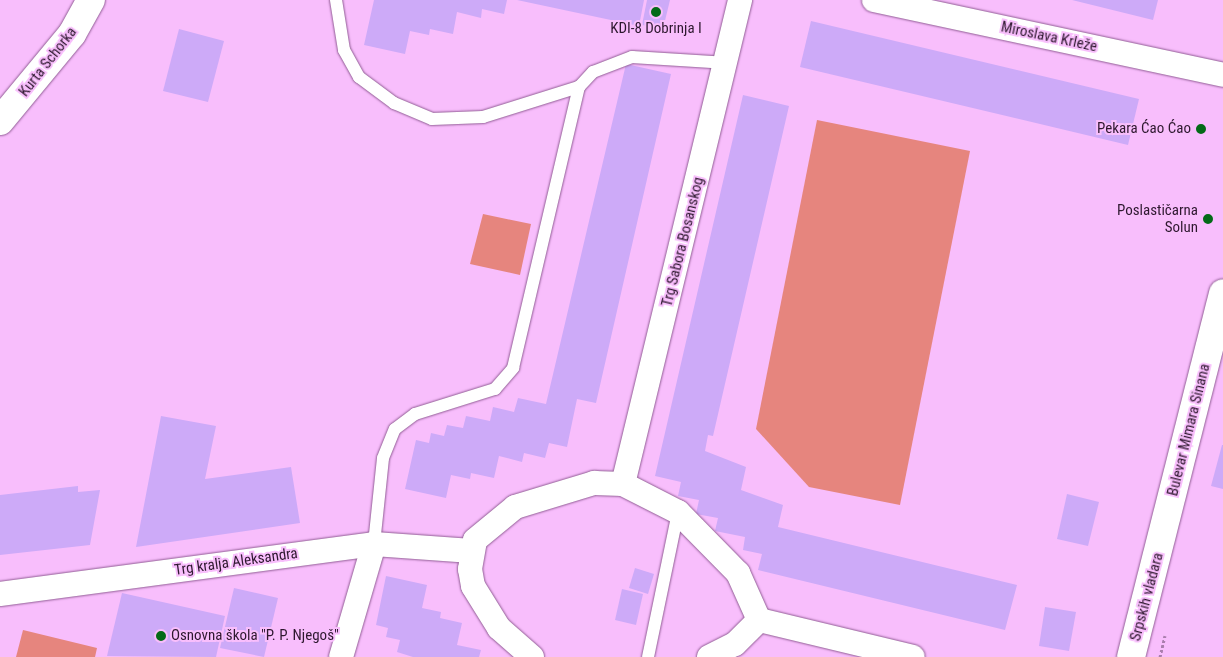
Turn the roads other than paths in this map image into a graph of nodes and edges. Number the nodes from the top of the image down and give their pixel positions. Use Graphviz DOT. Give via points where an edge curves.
graph roads {
  1 [pos="91,0"];
  2 [pos="336,0"];
  3 [pos="740,0"];
  4 [pos="874,0"];
  5 [pos="728,63"];
  6 [pos="1223,75"];
  7 [pos="579,87"];
  8 [pos="0,121"];
  9 [pos="1223,293"];
  10 [pos="623,484"];
  11 [pos="678,512"];
  12 [pos="1163,538"];
  13 [pos="374,544"];
  14 [pos="472,551"];
  15 [pos="0,594"];
  16 [pos="760,620"];
  17 [pos="341,657"];
  18 [pos="532,657"];
  19 [pos="648,657"];
  20 [pos="709,657"];
  21 [pos="914,657"];
  22 [pos="1131,657"];
  1 -- 8 [label="street, Kurta Schorka" via="72,34"];
  2 -- 7 [label="lane" via="344,50 358,77 394,104 432,119 483,117"];
  3 -- 5 [label="street, Trg Sabora Bosanskog"];
  4 -- 6 [label="street, Miroslava Krleže"];
  5 -- 7 [label="lane" via="632,57 593,72"];
  5 -- 10 [label="street, Trg Sabora Bosanskog"];
  7 -- 13 [label="lane" via="513,368 495,389 415,414 396,429 383,458"];
  9 -- 12 [label="street, Bulevar Mimara Sinana"];
  10 -- 11 [label="street"];
  10 -- 14 [label="street" via="594,483 515,507 480,532"];
  11 -- 16 [label="street" via="738,573"];
  11 -- 19 [label="lane"];
  12 -- 22 [label="street, Srpskih vladara"];
  13 -- 14 [label="street, Trg kralja Aleksandra"];
  13 -- 15 [label="street, Trg kralja Aleksandra"];
  13 -- 17 [label="street"];
  14 -- 18 [label="street" via="472,578 484,608 499,628"];
  16 -- 20 [label="street" via="735,644"];
  16 -- 21 [label="street"];
}
